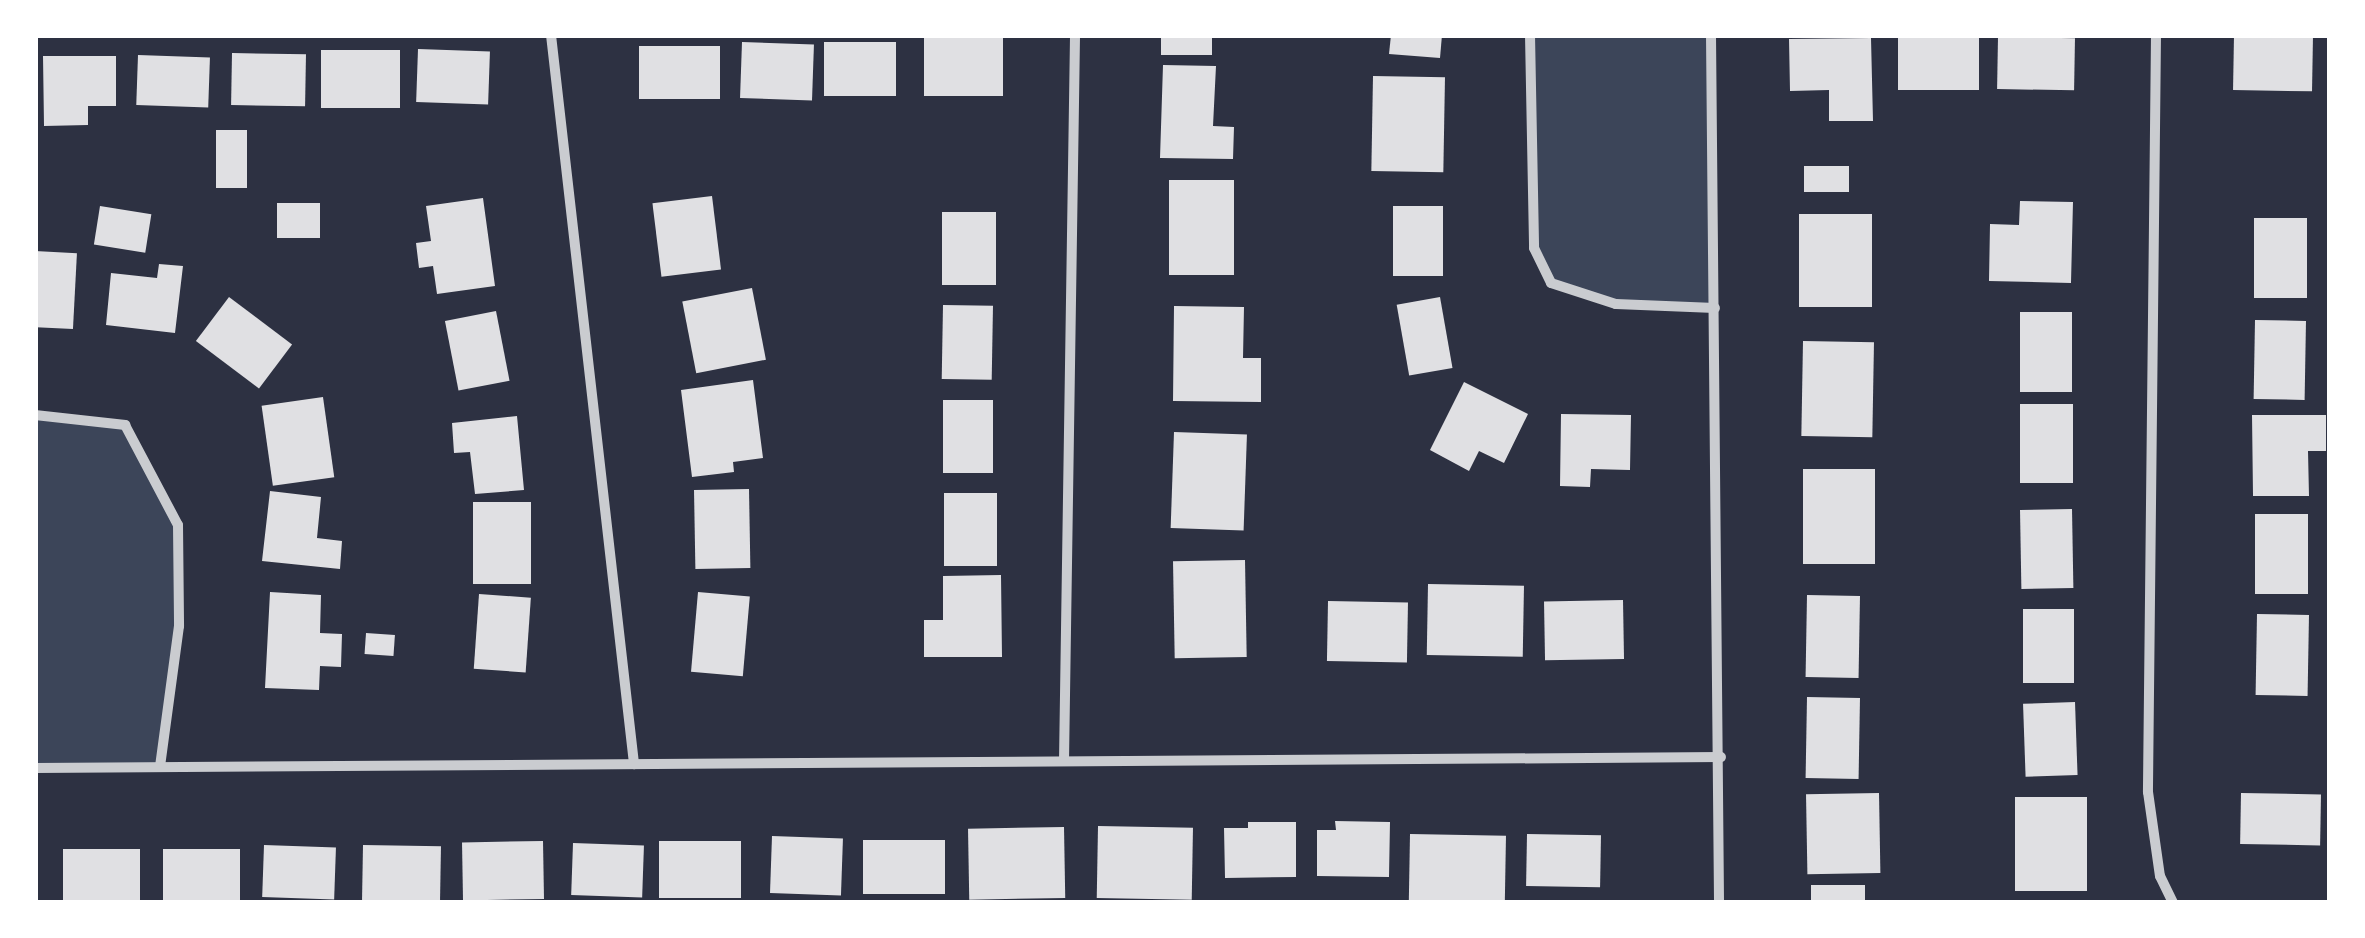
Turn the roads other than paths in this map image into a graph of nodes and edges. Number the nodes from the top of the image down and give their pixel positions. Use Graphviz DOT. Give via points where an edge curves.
graph roads {
  1 [pos="551,35"];
  2 [pos="1075,35"];
  3 [pos="1530,35"];
  4 [pos="1711,35"];
  5 [pos="2156,35"];
  6 [pos="1716,308"];
  7 [pos="35,415"];
  8 [pos="1721,757"];
  9 [pos="1064,762"];
  10 [pos="634,764"];
  11 [pos="160,767"];
  12 [pos="35,768"];
  13 [pos="1718,903"];
  14 [pos="2173,903"];
  1 -- 10 [label="street"];
  2 -- 9 [label="street"];
  3 -- 6 [label="street" via="1534,248 1551,284 1616,304"];
  4 -- 6 [label="street"];
  5 -- 14 [label="street" via="2148,792 2160,876"];
  6 -- 8 [label="street"];
  7 -- 11 [label="street" via="125,425 178,525 179,626"];
  8 -- 9 [label="street"];
  8 -- 13 [label="street"];
  9 -- 10 [label="street"];
  10 -- 11 [label="street"];
  11 -- 12 [label="street"];
}
